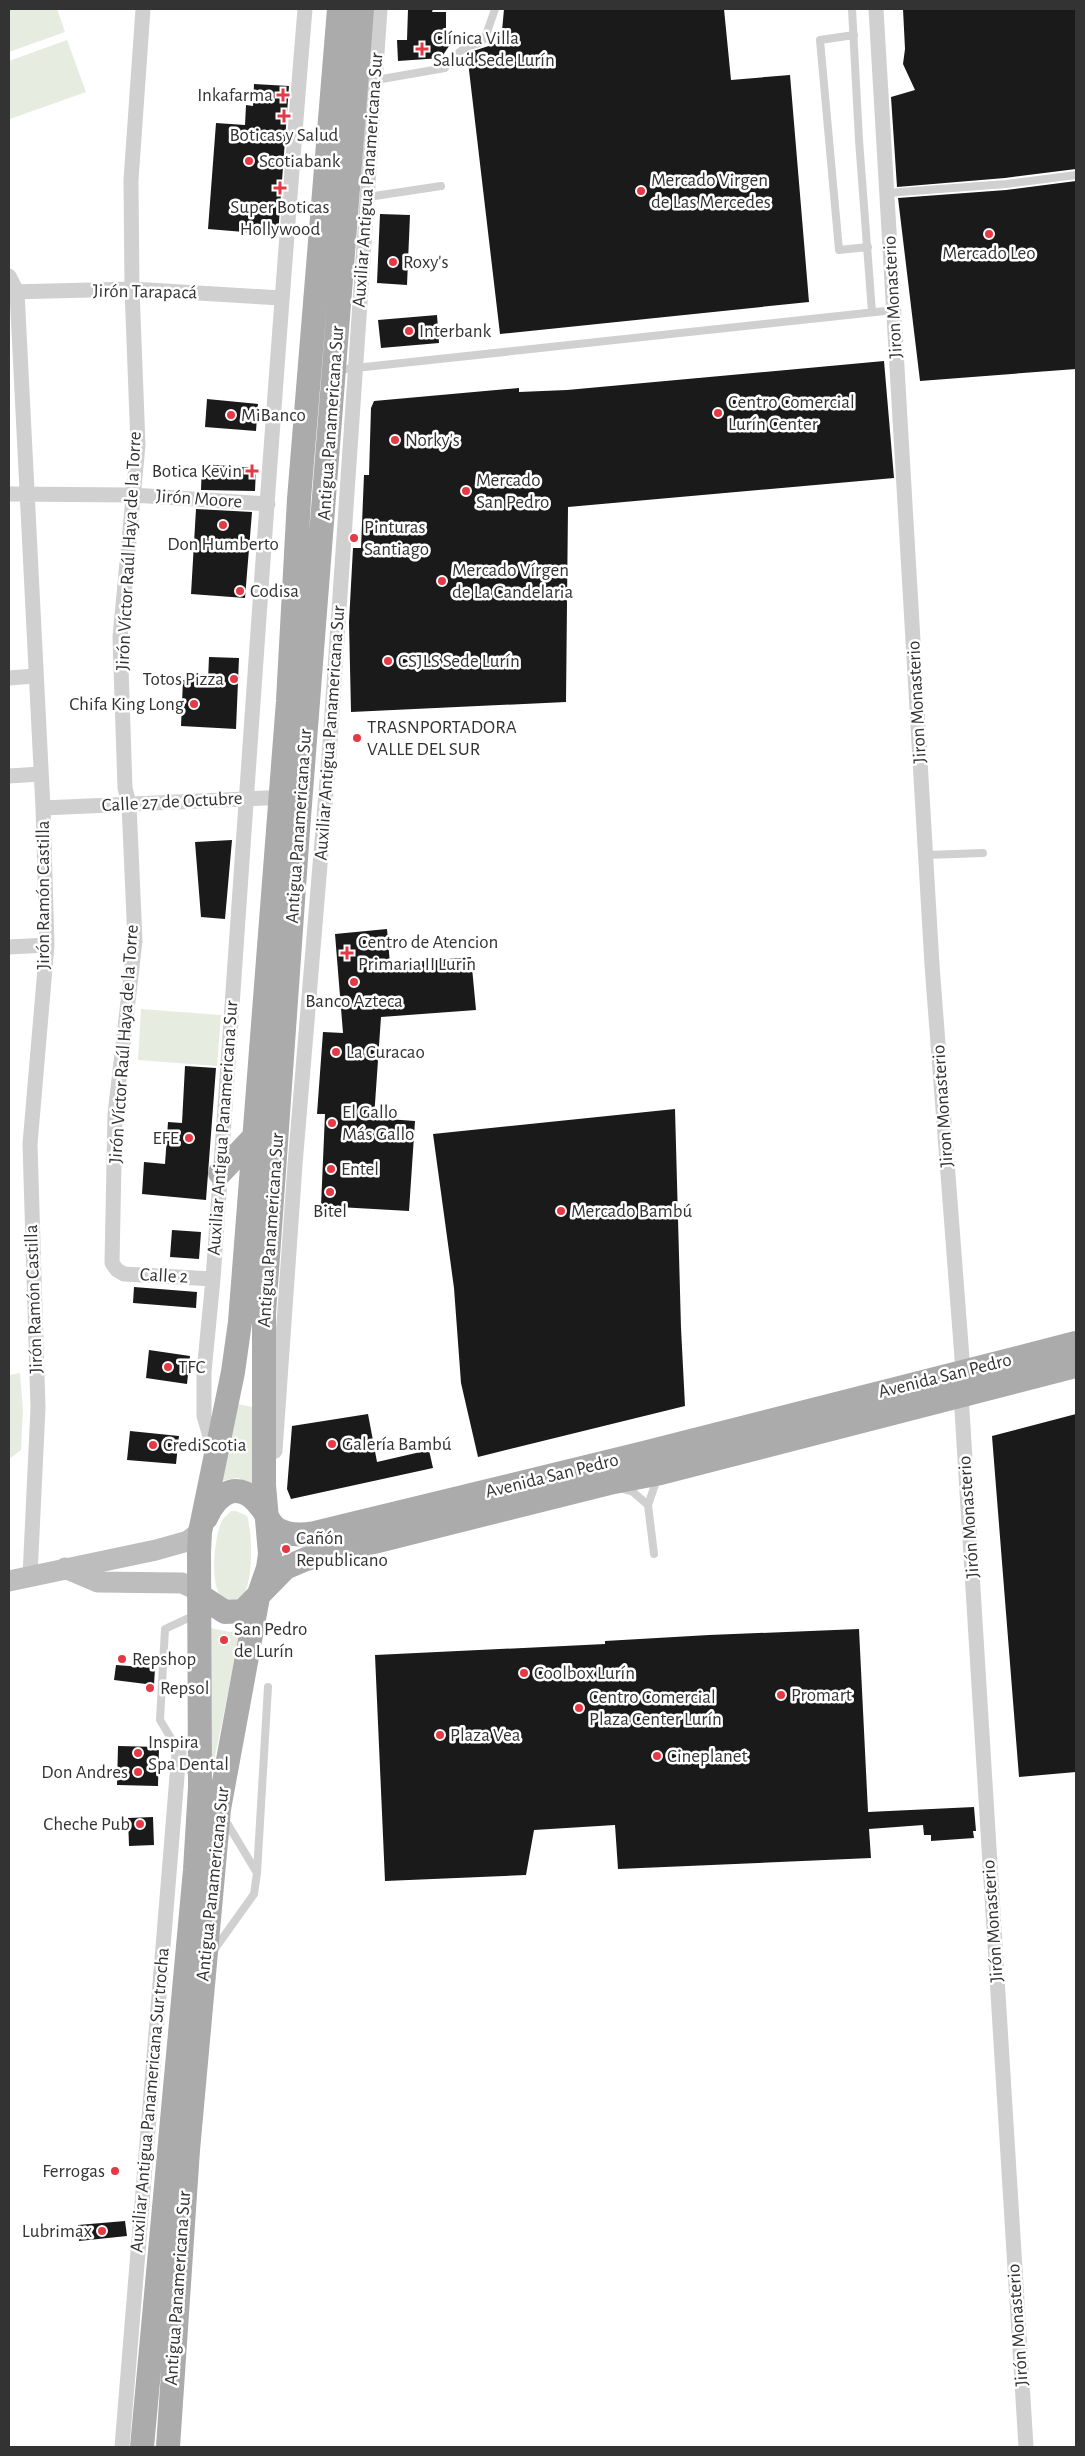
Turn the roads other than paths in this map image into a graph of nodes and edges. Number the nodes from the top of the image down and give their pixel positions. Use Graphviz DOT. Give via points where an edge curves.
graph roads {
  1 [pos="143,9"];
  2 [pos="305,9"];
  3 [pos="339,9"];
  4 [pos="362,9"];
  5 [pos="380,9"];
  6 [pos="495,9"];
  7 [pos="852,9"];
  8 [pos="876,9"];
  9 [pos="854,35"];
  10 [pos="376,80"];
  11 [pos="1076,175"];
  12 [pos="440,186"];
  13 [pos="887,193"];
  14 [pos="368,197"];
  15 [pos="868,247"];
  16 [pos="9,276"];
  17 [pos="132,289"];
  18 [pos="13,292"];
  19 [pos="281,298"];
  20 [pos="894,310"];
  21 [pos="872,312"];
  22 [pos="330,371"];
  23 [pos="9,494"];
  24 [pos="27,494"];
  25 [pos="133,495"];
  26 [pos="268,504"];
  27 [pos="35,676"];
  28 [pos="9,678"];
  29 [pos="41,774"];
  30 [pos="9,776"];
  31 [pos="290,797"];
  32 [pos="247,799"];
  33 [pos="129,804"];
  34 [pos="43,808"];
  35 [pos="983,853"];
  36 [pos="926,855"];
  37 [pos="47,945"];
  38 [pos="9,947"];
  39 [pos="254,1137"];
  40 [pos="220,1173"];
  41 [pos="117,1270"];
  42 [pos="213,1279"];
  43 [pos="1076,1343"];
  44 [pos="1076,1366"];
  45 [pos="962,1371"];
  46 [pos="961,1394"];
  47 [pos="216,1456"];
  48 [pos="661,1473"];
  49 [pos="608,1483"];
  50 [pos="264,1485"];
  51 [pos="648,1505"];
  52 [pos="268,1520"];
  53 [pos="200,1532"];
  54 [pos="654,1554"];
  55 [pos="65,1568"];
  56 [pos="30,1576"];
  57 [pos="9,1582"];
  58 [pos="258,1597"];
  59 [pos="199,1604"];
  60 [pos="268,1687"];
  61 [pos="179,1752"];
  62 [pos="200,1787"];
  63 [pos="219,1809"];
  64 [pos="257,1873"];
  65 [pos="205,1961"];
  66 [pos="178,2149"];
  67 [pos="143,2439"];
  68 [pos="168,2440"];
  69 [pos="122,2447"];
  70 [pos="1026,2447"];
  1 -- 17 [label="street, Jirón Víctor Raúl Haya de la Torre" via="131,180"];
  2 -- 19 [label="street"];
  3 -- 22 [label="main road, Antigua Panamericana Sur"];
  4 -- 22 [label="main road, Antigua Panamericana Sur"];
  5 -- 10 [label="street, Auxiliar Antigua Panamericana Sur"];
  6 -- 10 [label="lane" via="485,38 466,47 445,68"];
  7 -- 9 [label="lane"];
  8 -- 13 [label="street, Jiron Monasterio"];
  9 -- 15 [label="lane"];
  9 -- 15 [label="lane" via="820,40 839,250"];
  10 -- 14 [label="street, Auxiliar Antigua Panamericana Sur"];
  11 -- 13 [label="lane"];
  12 -- 14 [label="lane"];
  13 -- 20 [label="street, Jiron Monasterio"];
  14 -- 22 [label="street, Auxiliar Antigua Panamericana Sur"];
  15 -- 21 [label="lane"];
  16 -- 18 [label="street, Jirón Ramón Castilla"];
  17 -- 18 [label="street, Jirón Tarapacá"];
  17 -- 19 [label="street, Jirón Tarapacá"];
  17 -- 25 [label="street, Jirón Víctor Raúl Haya de la Torre" via="138,445"];
  18 -- 24 [label="street, Jirón Ramón Castilla"];
  19 -- 26 [label="street"];
  20 -- 21 [label="lane"];
  20 -- 36 [label="street, Jiron Monasterio"];
  21 -- 22 [label="lane"];
  22 -- 31 [label="main road, Antigua Panamericana Sur"];
  22 -- 50 [label="street, Auxiliar Antigua Panamericana Sur" via="329,757 274,1460"];
  23 -- 24 [label="street, Jirón Moore"];
  24 -- 25 [label="street, Jirón Moore"];
  24 -- 27 [label="street, Jirón Ramón Castilla"];
  25 -- 26 [label="street, Jirón Moore"];
  25 -- 33 [label="street, Jirón Víctor Raúl Haya de la Torre" via="120,637 125,788"];
  26 -- 32 [label="street"];
  27 -- 28 [label="street"];
  27 -- 29 [label="street, Jirón Ramón Castilla"];
  29 -- 30 [label="street"];
  29 -- 34 [label="street, Jirón Ramón Castilla"];
  31 -- 32 [label="street, Calle 27 de Octubre"];
  31 -- 39 [label="main road, Antigua Panamericana Sur"];
  31 -- 50 [label="main road, Antigua Panamericana Sur" via="264,1313"];
  32 -- 33 [label="street, Calle 27 de Octubre"];
  32 -- 40 [label="street, Auxiliar Antigua Panamericana Sur"];
  33 -- 34 [label="street, Calle 27 de Octubre"];
  33 -- 41 [label="street, Jirón Víctor Raúl Haya de la Torre" via="135,941 115,1114 112,1263"];
  34 -- 37 [label="street, Jirón Ramón Castilla"];
  35 -- 36 [label="lane"];
  36 -- 45 [label="street, Jiron Monasterio"];
  37 -- 38 [label="street"];
  37 -- 56 [label="street, Jirón Ramón Castilla" via="30,1144 38,1408"];
  39 -- 40 [label="main road"];
  39 -- 47 [label="main road, Antigua Panamericana Sur" via="240,1322"];
  40 -- 42 [label="street, Auxiliar Antigua Panamericana Sur"];
  41 -- 42 [label="street, Calle 2" via="124,1274"];
  42 -- 47 [label="street, Auxiliar Antigua Panamericana Sur" via="204,1372 204,1416"];
  43 -- 45 [label="main road, Avenida San Pedro"];
  44 -- 46 [label="main road, Avenida San Pedro"];
  45 -- 46 [label="street, Jiron Monasterio"];
  45 -- 52 [label="main road, Avenida San Pedro" via="343,1528 294,1534 277,1529"];
  46 -- 48 [label="main road, Avenida San Pedro"];
  46 -- 70 [label="street, Jirón Monasterio"];
  47 -- 53 [label="main road, Antigua Panamericana Sur"];
  48 -- 49 [label="main road, Avenida San Pedro"];
  48 -- 51 [label="lane" via="652,1488"];
  49 -- 51 [label="lane" via="633,1492"];
  49 -- 58 [label="main road, Avenida San Pedro" via="306,1559 285,1568"];
  50 -- 52 [label="main road, Antigua Panamericana Sur"];
  51 -- 54 [label="lane"];
  52 -- 53 [label="main road, Avenida San Pedro" via="262,1508 248,1494 233,1491 212,1503"];
  52 -- 58 [label="main road, Antigua Panamericana Sur" via="268,1568"];
  53 -- 55 [label="street" via="188,1541 164,1548"];
  53 -- 59 [label="main road, Antigua Panamericana Sur"];
  55 -- 56 [label="street"];
  55 -- 59 [label="street, Avenida San Pedro" via="98,1582 182,1583 193,1588"];
  56 -- 57 [label="street"];
  58 -- 59 [label="main road, Avenida San Pedro" via="243,1611 230,1613"];
  58 -- 63 [label="main road, Antigua Panamericana Sur"];
  59 -- 61 [label="lane" via="165,1630 160,1720"];
  59 -- 62 [label="main road, Antigua Panamericana Sur"];
  60 -- 64 [label="lane"];
  61 -- 62 [label="lane"];
  61 -- 69 [label="street, Auxiliar Antigua Panamericana Sur trocha"];
  62 -- 66 [label="main road, Antigua Panamericana Sur"];
  63 -- 64 [label="lane"];
  63 -- 65 [label="main road, Antigua Panamericana Sur"];
  64 -- 65 [label="lane" via="254,1894"];
  65 -- 66 [label="main road, Antigua Panamericana Sur"];
  66 -- 67 [label="main road, Antigua Panamericana Sur"];
  66 -- 68 [label="main road, Antigua Panamericana Sur"];
  67 -- 68 [label="main road"];
}
